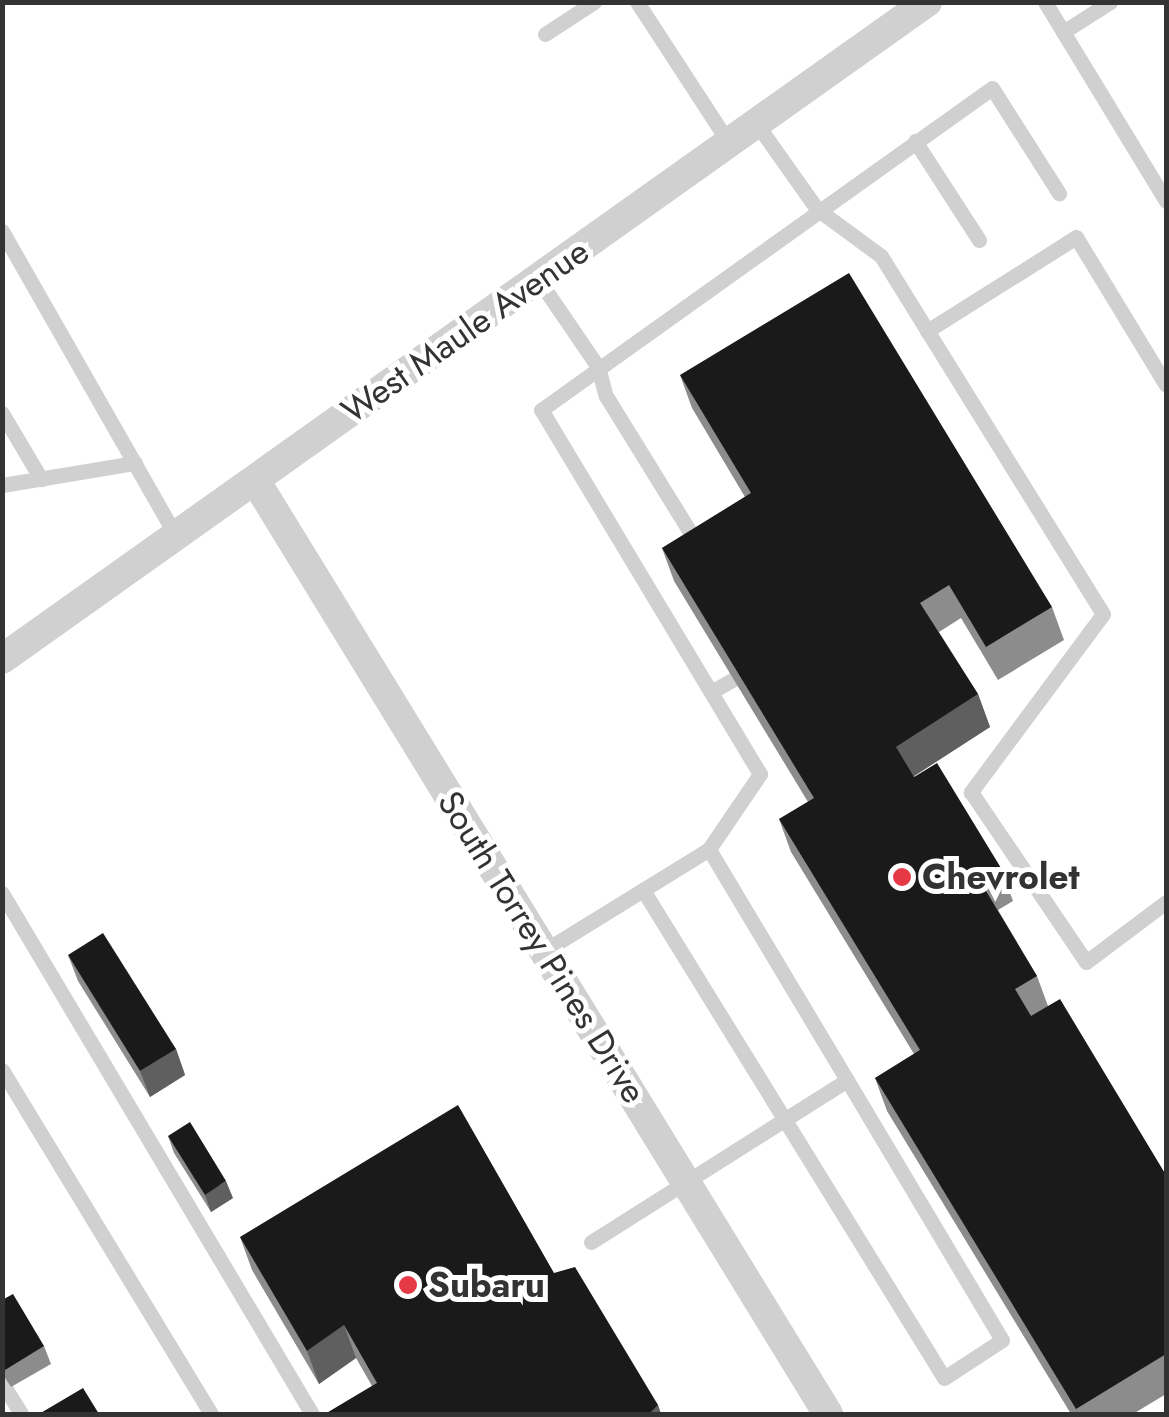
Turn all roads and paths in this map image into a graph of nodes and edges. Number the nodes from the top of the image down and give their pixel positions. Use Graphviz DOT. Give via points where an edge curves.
graph roads {
  1 [pos="594,2"];
  2 [pos="637,2"];
  3 [pos="927,2"];
  4 [pos="1045,2"];
  5 [pos="1110,2"];
  6 [pos="1063,32"];
  7 [pos="546,34"];
  8 [pos="756,124"];
  9 [pos="915,141"];
  10 [pos="728,143"];
  11 [pos="1059,193"];
  12 [pos="1166,200"];
  13 [pos="818,210"];
  14 [pos="2,231"];
  15 [pos="980,240"];
  16 [pos="538,279"];
  17 [pos="928,332"];
  18 [pos="598,368"];
  19 [pos="1166,385"];
  20 [pos="2,413"];
  21 [pos="135,464"];
  22 [pos="41,479"];
  23 [pos="255,480"];
  24 [pos="2,485"];
  25 [pos="176,536"];
  26 [pos="708,560"];
  27 [pos="2,659"];
  28 [pos="768,659"];
  29 [pos="711,692"];
  30 [pos="709,850"];
  31 [pos="643,890"];
  32 [pos="2,893"];
  33 [pos="1166,902"];
  34 [pos="544,951"];
  35 [pos="2,1070"];
  36 [pos="848,1080"];
  37 [pos="786,1118"];
  38 [pos="685,1180"];
  39 [pos="592,1242"];
  40 [pos="2,1383"];
  41 [pos="22,1414"];
  42 [pos="212,1414"];
  43 [pos="312,1414"];
  44 [pos="828,1414"];
  1 -- 7 [label="lane"];
  2 -- 10 [label="lane"];
  3 -- 8 [label="street, West Maule Avenue"];
  4 -- 6 [label="lane"];
  5 -- 6 [label="lane"];
  6 -- 12 [label="lane"];
  8 -- 10 [label="street, West Maule Avenue"];
  8 -- 13 [label="lane"];
  9 -- 11 [label="lane" via="992,88"];
  9 -- 13 [label="lane"];
  9 -- 15 [label="lane"];
  10 -- 16 [label="street, West Maule Avenue"];
  13 -- 17 [label="lane" via="881,256"];
  13 -- 18 [label="lane"];
  14 -- 21 [label="lane"];
  16 -- 18 [label="lane"];
  16 -- 23 [label="street, West Maule Avenue"];
  17 -- 19 [label="lane" via="1076,237"];
  17 -- 33 [label="lane" via="1103,614 971,792 1086,962"];
  18 -- 26 [label="lane" via="606,396"];
  18 -- 29 [label="lane" via="540,410"];
  20 -- 22 [label="lane"];
  21 -- 22 [label="lane"];
  21 -- 25 [label="lane"];
  22 -- 24 [label="lane"];
  23 -- 25 [label="street, West Maule Avenue"];
  23 -- 34 [label="street, South Torrey Pines Drive"];
  25 -- 27 [label="street, West Maule Avenue"];
  28 -- 29 [label="lane"];
  29 -- 30 [label="lane" via="760,774"];
  30 -- 31 [label="lane"];
  30 -- 36 [label="lane"];
  31 -- 34 [label="lane"];
  31 -- 37 [label="lane"];
  32 -- 43 [label="lane"];
  34 -- 38 [label="street, South Torrey Pines Drive"];
  35 -- 42 [label="lane"];
  36 -- 37 [label="lane"];
  36 -- 37 [label="lane" via="1002,1340 944,1378"];
  37 -- 38 [label="lane"];
  38 -- 39 [label="lane"];
  38 -- 44 [label="street, South Torrey Pines Drive"];
  40 -- 41 [label="lane"];
}
